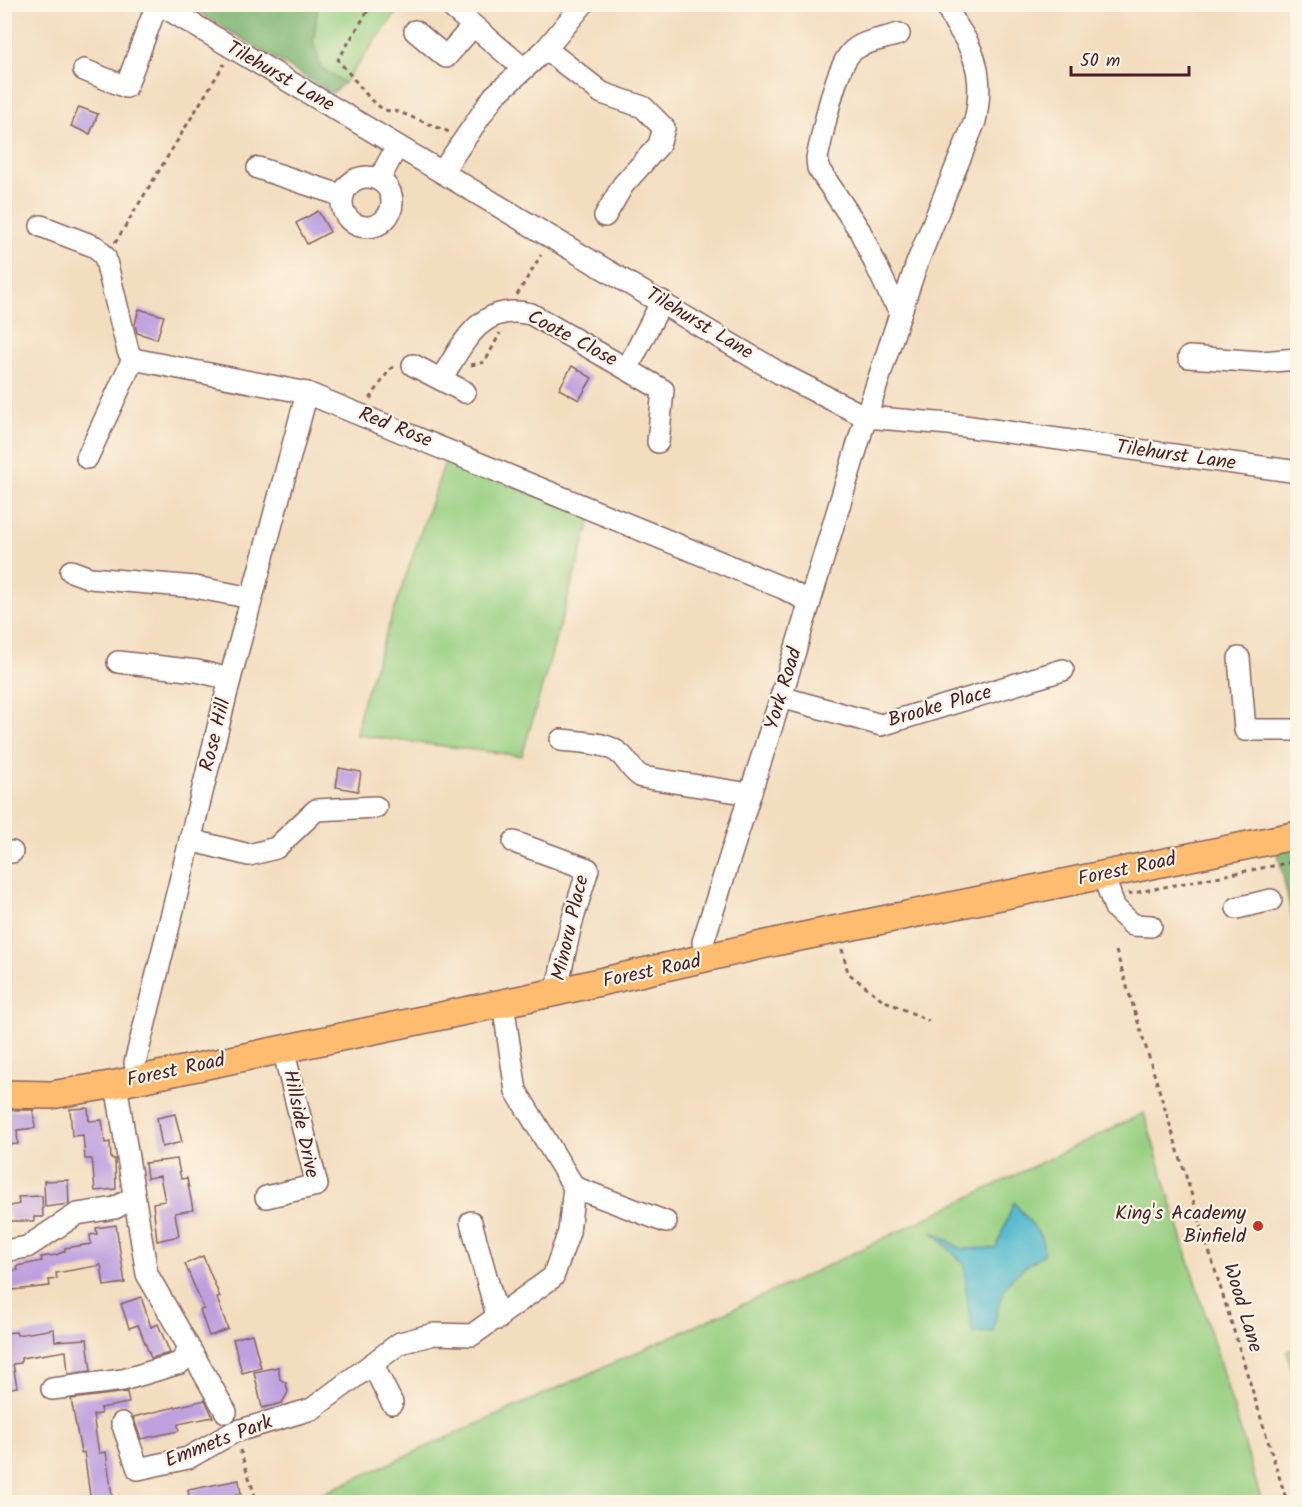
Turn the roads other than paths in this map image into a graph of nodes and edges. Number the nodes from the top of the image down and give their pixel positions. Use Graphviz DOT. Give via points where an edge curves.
graph roads {
  1 [pos="158,4"];
  2 [pos="448,4"];
  3 [pos="583,4"];
  4 [pos="947,4"];
  5 [pos="473,26"];
  6 [pos="415,31"];
  7 [pos="899,34"];
  8 [pos="546,49"];
  9 [pos="524,69"];
  10 [pos="84,70"];
  11 [pos="397,146"];
  12 [pos="258,168"];
  13 [pos="442,172"];
  14 [pos="379,180"];
  15 [pos="343,196"];
  16 [pos="605,216"];
  17 [pos="41,226"];
  18 [pos="662,301"];
  19 [pos="901,311"];
  20 [pos="1189,357"];
  21 [pos="133,359"];
  22 [pos="1298,359"];
  23 [pos="413,365"];
  24 [pos="627,369"];
  25 [pos="441,380"];
  26 [pos="465,392"];
  27 [pos="307,393"];
  28 [pos="866,417"];
  29 [pos="658,442"];
  30 [pos="87,458"];
  31 [pos="1298,472"];
  32 [pos="71,571"];
  33 [pos="819,575"];
  34 [pos="783,588"];
  35 [pos="251,598"];
  36 [pos="810,602"];
  37 [pos="1239,658"];
  38 [pos="118,662"];
  39 [pos="1063,670"];
  40 [pos="230,679"];
  41 [pos="782,697"];
  42 [pos="1298,730"];
  43 [pos="561,740"];
  44 [pos="750,795"];
  45 [pos="376,807"];
  46 [pos="1298,836"];
  47 [pos="190,840"];
  48 [pos="514,842"];
  49 [pos="1107,886"];
  50 [pos="1271,900"];
  51 [pos="1237,908"];
  52 [pos="1151,926"];
  53 [pos="706,960"];
  54 [pos="556,993"];
  55 [pos="503,1003"];
  56 [pos="283,1049"];
  57 [pos="128,1081"];
  58 [pos="4,1094"];
  59 [pos="574,1187"];
  60 [pos="134,1197"];
  61 [pos="266,1197"];
  62 [pos="471,1222"];
  63 [pos="666,1222"];
  64 [pos="4,1251"];
  65 [pos="498,1319"];
  66 [pos="189,1350"];
  67 [pos="373,1365"];
  68 [pos="52,1389"];
  69 [pos="392,1403"];
  70 [pos="225,1412"];
  71 [pos="122,1423"];
  1 -- 10 [label="street" via="126,87"];
  1 -- 11 [label="street, Tilehurst Lane"];
  2 -- 5 [label="street"];
  3 -- 8 [label="street"];
  4 -- 19 [label="street, York Road" via="951,19 975,59 980,97 975,121"];
  5 -- 6 [label="street" via="446,57"];
  5 -- 9 [label="street"];
  7 -- 19 [label="street" via="853,49 846,58 817,158 818,168 860,231"];
  8 -- 9 [label="street"];
  8 -- 16 [label="street" via="602,93 643,107 664,128 659,145 623,185"];
  9 -- 13 [label="street" via="494,96"];
  11 -- 13 [label="street, Tilehurst Lane"];
  11 -- 14 [label="street"];
  12 -- 15 [label="street"];
  13 -- 18 [label="street, Tilehurst Lane"];
  14 -- 15 [label="street" via="357,180"];
  14 -- 15 [label="street" via="392,201 387,217 373,226 356,225 349,220 344,213"];
  17 -- 21 [label="street" via="96,247 105,257"];
  18 -- 24 [label="street, Coote Close"];
  18 -- 28 [label="street, Tilehurst Lane" via="782,374"];
  19 -- 28 [label="street, York Road"];
  20 -- 22 [label="street" via="1261,363"];
  21 -- 27 [label="street, Red Rose"];
  21 -- 30 [label="street"];
  23 -- 25 [label="street"];
  24 -- 25 [label="street, Coote Close" via="531,314 515,311 491,315 471,334"];
  24 -- 29 [label="street, Coote Close" via="663,390"];
  25 -- 26 [label="street"];
  27 -- 34 [label="street, Red Rose"];
  27 -- 35 [label="street, Rose Hill"];
  28 -- 31 [label="street, Tilehurst Lane" via="949,424"];
  28 -- 33 [label="street, York Road"];
  32 -- 35 [label="street" via="90,578 195,587"];
  33 -- 34 [label="street"];
  33 -- 36 [label="street, York Road"];
  34 -- 36 [label="street, Red Rose"];
  35 -- 40 [label="street, Rose Hill"];
  36 -- 41 [label="street, York Road"];
  37 -- 42 [label="street" via="1245,730"];
  38 -- 40 [label="street"];
  39 -- 41 [label="street, Brooke Place" via="881,725"];
  40 -- 47 [label="street, Rose Hill"];
  41 -- 44 [label="street, York Road"];
  43 -- 44 [label="street" via="615,750 642,777"];
  44 -- 53 [label="street, York Road" via="702,942"];
  45 -- 47 [label="street" via="316,810 276,848 249,855"];
  46 -- 49 [label="main road, Forest Road"];
  47 -- 57 [label="street, Rose Hill"];
  48 -- 54 [label="street, Minoru Place" via="588,869"];
  49 -- 52 [label="street" via="1115,908 1133,925"];
  49 -- 53 [label="main road, Forest Road" via="838,930"];
  50 -- 51 [label="street"];
  53 -- 54 [label="main road, Forest Road"];
  54 -- 55 [label="main road, Forest Road"];
  55 -- 56 [label="main road, Forest Road"];
  55 -- 59 [label="street" via="516,1091"];
  56 -- 57 [label="main road, Forest Road"];
  56 -- 61 [label="street, Hillside Drive" via="316,1185"];
  57 -- 58 [label="main road, Forest Road" via="51,1095"];
  57 -- 60 [label="street, Rose Hill"];
  59 -- 63 [label="street"];
  59 -- 65 [label="street, Emmets Park" via="569,1232 553,1276"];
  60 -- 64 [label="street" via="115,1209 77,1214 27,1247"];
  60 -- 66 [label="street, Rose Hill" via="147,1274"];
  62 -- 65 [label="street"];
  65 -- 67 [label="street, Emmets Park" via="472,1335 434,1334 400,1343"];
  66 -- 68 [label="street" via="180,1363 123,1380"];
  66 -- 70 [label="street, Rose Hill"];
  67 -- 69 [label="street"];
  67 -- 71 [label="street, Emmets Park" via="312,1409 234,1432 188,1458 138,1469"];
}
